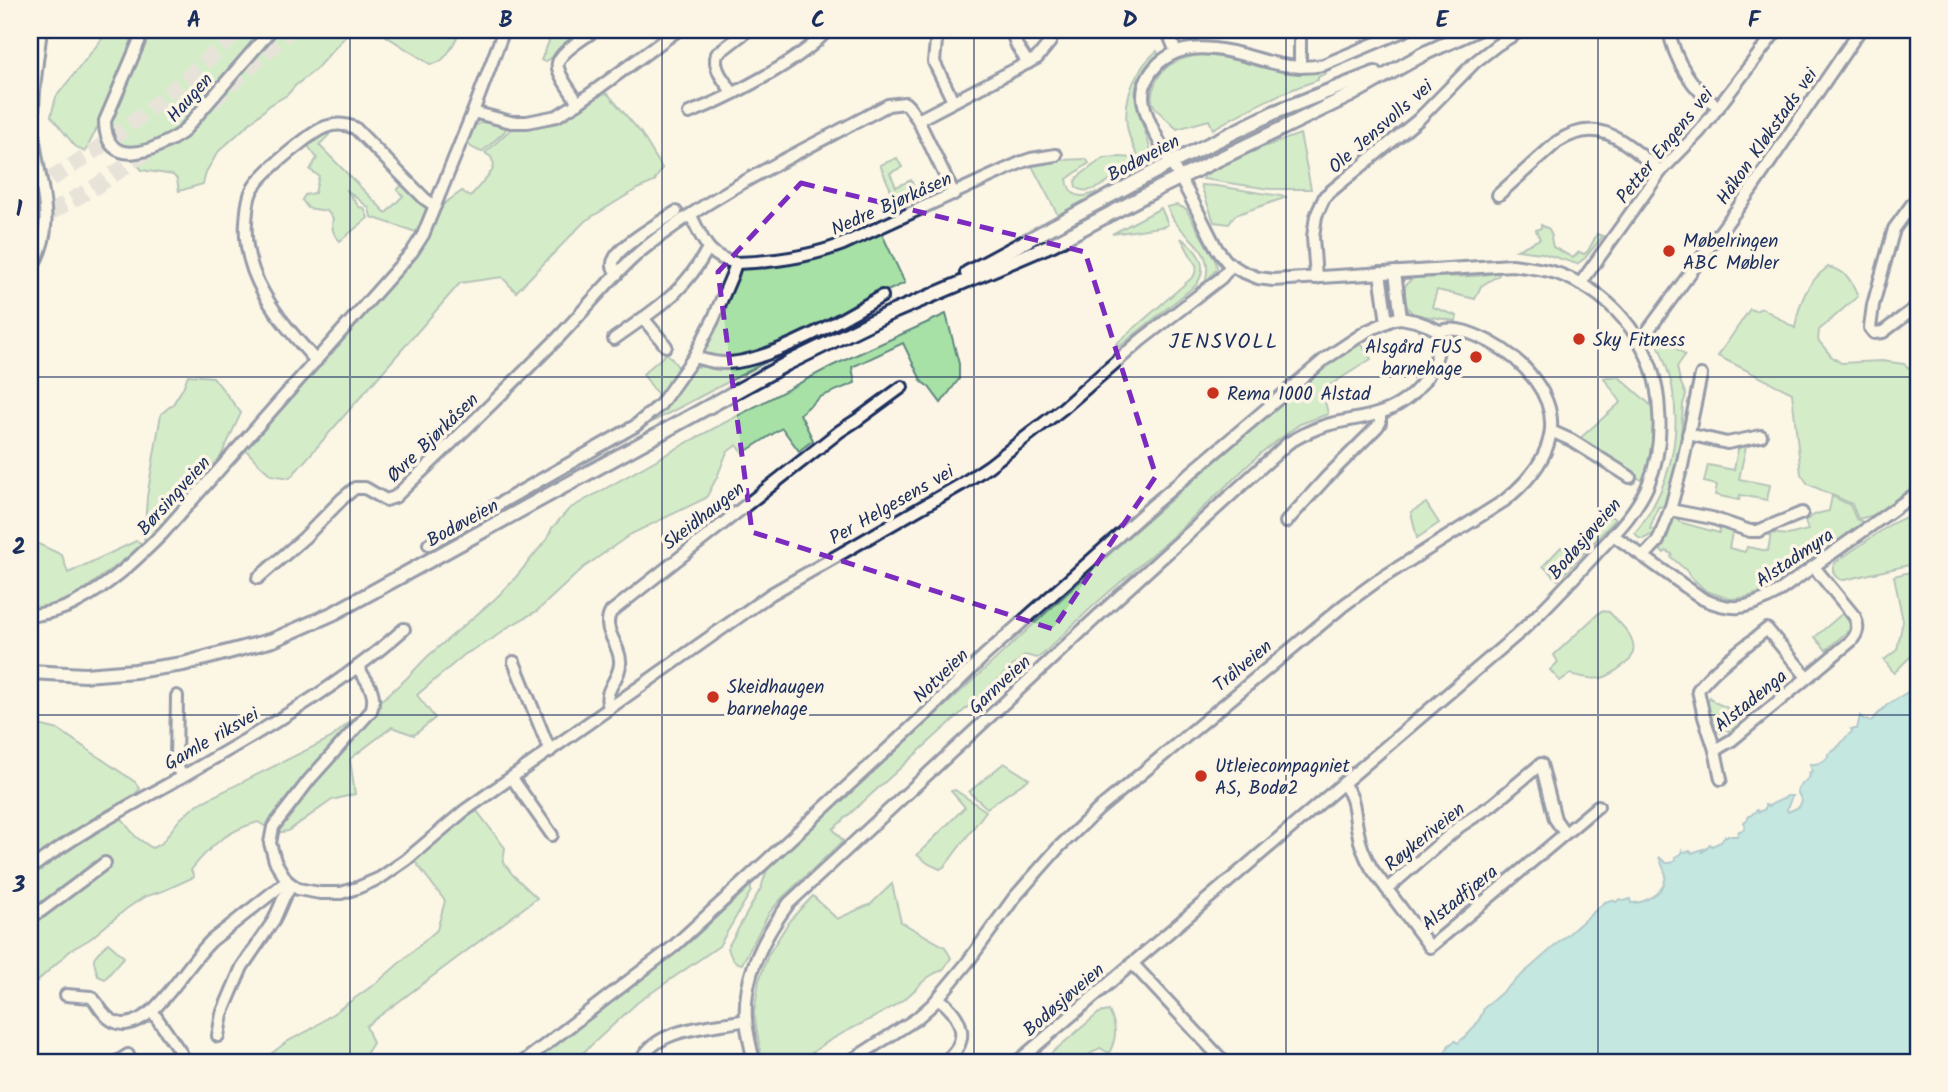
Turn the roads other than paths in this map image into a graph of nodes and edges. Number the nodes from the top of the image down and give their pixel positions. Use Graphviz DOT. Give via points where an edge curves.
graph roads {
  1 [pos="41,30"];
  2 [pos="144,30"];
  3 [pos="271,30"];
  4 [pos="504,30"];
  5 [pos="595,30"];
  6 [pos="678,30"];
  7 [pos="748,30"];
  8 [pos="827,30"];
  9 [pos="933,30"];
  10 [pos="1011,30"];
  11 [pos="1055,30"];
  12 [pos="1167,30"];
  13 [pos="1300,30"];
  14 [pos="1406,30"];
  15 [pos="1476,30"];
  16 [pos="1522,30"];
  17 [pos="1669,30"];
  18 [pos="1777,30"];
  19 [pos="1860,30"];
  20 [pos="1176,52"];
  21 [pos="1427,52"];
  22 [pos="1028,63"];
  23 [pos="1300,68"];
  24 [pos="733,93"];
  25 [pos="953,101"];
  26 [pos="578,103"];
  27 [pos="1719,107"];
  28 [pos="473,112"];
  29 [pos="690,113"];
  30 [pos="918,120"];
  31 [pos="1056,155"];
  32 [pos="1171,163"];
  33 [pos="1661,171"];
  34 [pos="1180,178"];
  35 [pos="954,194"];
  36 [pos="1498,195"];
  37 [pos="1918,196"];
  38 [pos="435,206"];
  39 [pos="676,212"];
  40 [pos="691,216"];
  41 [pos="708,248"];
  42 [pos="736,262"];
  43 [pos="1231,266"];
  44 [pos="30,270"];
  45 [pos="1395,272"];
  46 [pos="1380,273"];
  47 [pos="617,274"];
  48 [pos="1316,278"];
  49 [pos="1580,284"];
  50 [pos="882,296"];
  51 [pos="1918,306"];
  52 [pos="886,316"];
  53 [pos="643,318"];
  54 [pos="1401,318"];
  55 [pos="1387,322"];
  56 [pos="1439,331"];
  57 [pos="614,339"];
  58 [pos="1639,340"];
  59 [pos="666,346"];
  60 [pos="694,357"];
  61 [pos="316,361"];
  62 [pos="1701,374"];
  63 [pos="902,387"];
  64 [pos="1380,413"];
  65 [pos="1551,431"];
  66 [pos="1688,434"];
  67 [pos="1761,436"];
  68 [pos="1630,477"];
  69 [pos="1918,492"];
  70 [pos="1670,510"];
  71 [pos="1802,513"];
  72 [pos="1286,522"];
  73 [pos="1613,535"];
  74 [pos="429,544"];
  75 [pos="1644,556"];
  76 [pos="1814,567"];
  77 [pos="257,579"];
  78 [pos="30,616"];
  79 [pos="404,629"];
  80 [pos="514,662"];
  81 [pos="357,667"];
  82 [pos="30,672"];
  83 [pos="1807,677"];
  84 [pos="177,696"];
  85 [pos="610,708"];
  86 [pos="1715,750"];
  87 [pos="550,751"];
  88 [pos="181,777"];
  89 [pos="512,778"];
  90 [pos="1721,779"];
  91 [pos="1343,784"];
  92 [pos="1598,806"];
  93 [pos="1564,832"];
  94 [pos="552,835"];
  95 [pos="105,863"];
  96 [pos="30,869"];
  97 [pos="289,883"];
  98 [pos="1387,889"];
  99 [pos="30,915"];
  100 [pos="1132,963"];
  101 [pos="66,995"];
  102 [pos="938,998"];
  103 [pos="152,1011"];
  104 [pos="746,1020"];
  105 [pos="218,1036"];
  106 [pos="128,1055"];
  107 [pos="117,1062"];
  108 [pos="184,1062"];
  109 [pos="523,1062"];
  110 [pos="640,1062"];
  111 [pos="754,1062"];
  112 [pos="849,1062"];
  113 [pos="944,1062"];
  114 [pos="1017,1062"];
  115 [pos="1224,1062"];
  1 -- 44 [label="street" via="33,122 47,224"];
  2 -- 3 [label="street, Haugen" via="105,121 108,139 132,154 155,149 182,133"];
  4 -- 28 [label="street, Børsingveien"];
  5 -- 26 [label="street" via="557,60"];
  6 -- 26 [label="street"];
  7 -- 24 [label="street" via="715,57 717,69"];
  8 -- 24 [label="street" via="799,55"];
  9 -- 25 [label="street" via="934,62"];
  10 -- 22 [label="street"];
  11 -- 22 [label="street" via="1043,52"];
  12 -- 20 [label="street"];
  13 -- 23 [label="street"];
  14 -- 23 [label="street" via="1323,65"];
  15 -- 21 [label="main road, Bodøveien"];
  16 -- 48 [label="street, Ole Jensvolls vei" via="1475,62 1418,120 1325,196 1313,236"];
  17 -- 27 [label="street" via="1681,66"];
  18 -- 27 [label="street, Petter Engens vei"];
  19 -- 58 [label="street, Håkon Kløkstads vei" via="1751,190"];
  20 -- 23 [label="street" via="1217,49"];
  20 -- 32 [label="street" via="1148,77 1143,95"];
  21 -- 32 [label="main road, Bodøveien" via="1275,112"];
  21 -- 34 [label="main road, Bodøveien"];
  22 -- 25 [label="street"];
  24 -- 29 [label="street"];
  25 -- 30 [label="street"];
  26 -- 28 [label="street" via="556,116 527,122"];
  27 -- 33 [label="street, Petter Engens vei"];
  28 -- 38 [label="street, Børsingveien"];
  30 -- 35 [label="street"];
  30 -- 40 [label="street, Øvre Bjørkåsen" via="905,103 888,105 753,177"];
  31 -- 35 [label="street, Nedre Bjørkåsen" via="1031,159"];
  32 -- 34 [label="street"];
  32 -- 52 [label="main road, Bodøveien"];
  33 -- 36 [label="street" via="1618,138 1581,130 1557,142"];
  33 -- 49 [label="street, Petter Engens vei"];
  34 -- 43 [label="street" via="1217,249"];
  34 -- 52 [label="main road, Bodøveien" via="1053,244"];
  35 -- 42 [label="street, Nedre Bjørkåsen" via="824,251"];
  37 -- 51 [label="street" via="1894,229 1871,316 1872,331 1882,332"];
  38 -- 61 [label="street, Børsingveien" via="412,252"];
  38 -- 61 [label="street" via="355,128 341,124 313,133 256,185 246,223 252,271 270,304"];
  39 -- 47 [label="street, Øvre Bjørkåsen" via="617,255 613,266"];
  40 -- 41 [label="street"];
  40 -- 47 [label="street, Øvre Bjørkåsen"];
  41 -- 42 [label="street"];
  41 -- 53 [label="street" via="682,288"];
  42 -- 60 [label="street"];
  43 -- 48 [label="street, Bodøsjøveien" via="1258,278"];
  43 -- 85 [label="street, Per Helgesens vei" via="989,466 771,594"];
  45 -- 46 [label="street, Bodøsjøveien"];
  45 -- 49 [label="street, Bodøsjøveien" via="1512,265 1538,268"];
  45 -- 54 [label="street"];
  46 -- 48 [label="street, Bodøsjøveien"];
  46 -- 55 [label="street"];
  47 -- 77 [label="street, Øvre Bjørkåsen" via="446,450 394,497 386,500 365,488 355,488"];
  49 -- 58 [label="street, Bodøsjøveien" via="1612,307"];
  50 -- 60 [label="street" via="765,355 725,363"];
  52 -- 82 [label="main road, Bodøveien" via="786,364 356,601 273,640 183,664 135,671 85,676"];
  53 -- 57 [label="street"];
  53 -- 59 [label="street"];
  54 -- 55 [label="street, Notveien"];
  54 -- 56 [label="street"];
  55 -- 109 [label="street, Notveien" via="1346,344 1295,384 984,656 673,947"];
  56 -- 64 [label="street, Garnveien" via="1439,350 1424,381 1404,400"];
  56 -- 65 [label="street" via="1476,335 1518,360 1544,396"];
  58 -- 73 [label="street, Bodøsjøveien" via="1653,370 1660,433 1648,485"];
  60 -- 74 [label="street" via="660,405 635,426"];
  61 -- 78 [label="street, Børsingveien" via="139,557 78,602"];
  62 -- 66 [label="street"];
  63 -- 85 [label="street, Skeidhaugen" via="611,612 608,629 621,664 607,696"];
  64 -- 72 [label="street, Garnveien" via="1377,428"];
  64 -- 104 [label="street, Garnveien" via="1305,433 1279,450 802,890 777,919 759,952 749,984"];
  65 -- 68 [label="street"];
  65 -- 102 [label="street, Trålveien" via="1540,460 1517,491 1343,605 1100,808 1014,898"];
  66 -- 67 [label="street" via="1727,443"];
  66 -- 70 [label="street"];
  69 -- 76 [label="street, Alstadmyra"];
  70 -- 71 [label="street" via="1750,531"];
  70 -- 75 [label="street" via="1658,541"];
  73 -- 75 [label="street, Alstadmyra"];
  73 -- 91 [label="street, Bodøsjøveien" via="1543,611"];
  75 -- 76 [label="street, Alstadmyra" via="1703,598 1730,608 1759,602"];
  76 -- 83 [label="street, Alstadenga" via="1858,627 1851,641"];
  79 -- 81 [label="street, Gamle riksvei"];
  80 -- 87 [label="street"];
  81 -- 88 [label="street, Gamle riksvei" via="297,709"];
  81 -- 97 [label="street" via="373,692 371,711 310,779 271,834 275,861"];
  83 -- 86 [label="street, Alstadenga"];
  83 -- 86 [label="street, Alstadenga" via="1767,629 1698,690"];
  84 -- 88 [label="street" via="176,760"];
  85 -- 87 [label="street, Per Helgesens vei"];
  86 -- 90 [label="street, Alstadenga"];
  87 -- 89 [label="street, Per Helgesens vei"];
  88 -- 96 [label="street, Gamle riksvei" via="86,830"];
  89 -- 94 [label="street"];
  89 -- 97 [label="street, Per Helgesens vei" via="369,883 333,893 308,892"];
  91 -- 98 [label="street, Røykeriveien" via="1354,804 1364,856"];
  91 -- 100 [label="street, Bodøsjøveien"];
  92 -- 93 [label="street, Alstadfjæra"];
  93 -- 98 [label="street, Alstadfjæra" via="1430,947"];
  93 -- 98 [label="street, Røykeriveien" via="1555,819 1541,764"];
  95 -- 99 [label="street"];
  97 -- 103 [label="street" via="211,941"];
  97 -- 105 [label="street" via="274,919 242,967"];
  100 -- 114 [label="street, Bodøsjøveien"];
  100 -- 115 [label="street, Bodøsjøveien"];
  101 -- 103 [label="street" via="91,997 119,1023 134,1023"];
  102 -- 112 [label="street, Trålveien" via="916,1019"];
  102 -- 113 [label="street" via="952,1010 962,1036 960,1046"];
  103 -- 108 [label="street"];
  104 -- 110 [label="street" via="665,1036 651,1045"];
  104 -- 111 [label="street, Garnveien"];
  106 -- 107 [label="street"];
}
